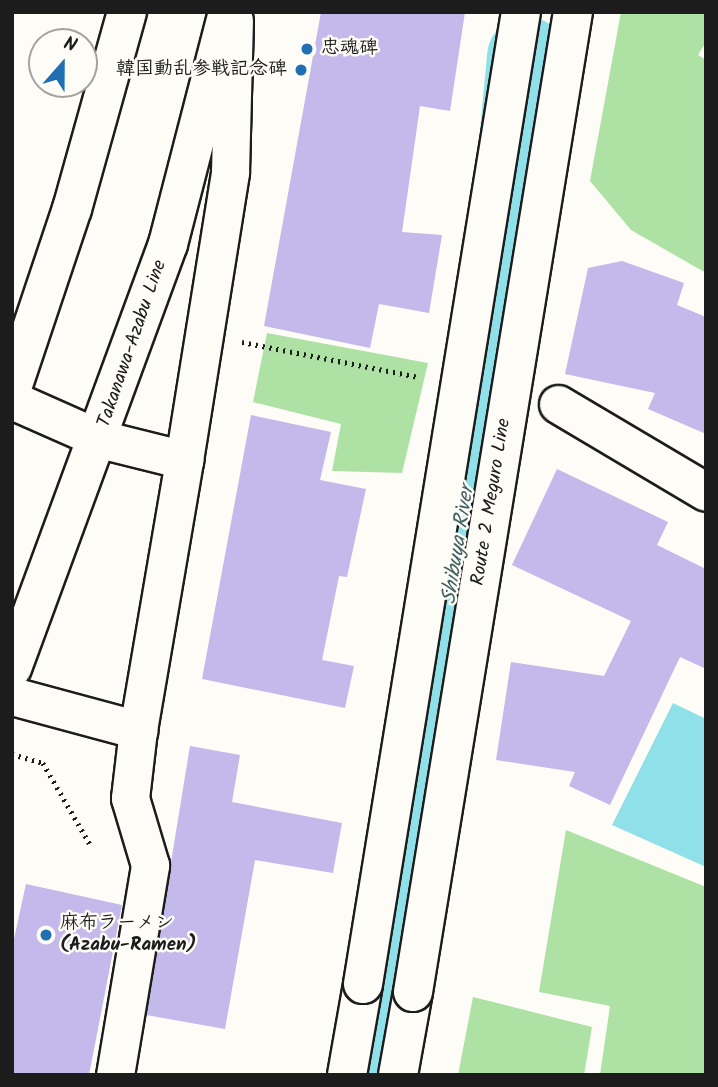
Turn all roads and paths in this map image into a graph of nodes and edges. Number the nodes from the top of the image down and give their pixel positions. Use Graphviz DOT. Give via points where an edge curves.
graph roads {
  1 [pos="127,12"];
  2 [pos="228,12"];
  3 [pos="234,12"];
  4 [pos="521,12"];
  5 [pos="573,12"];
  6 [pos="241,342"];
  7 [pos="415,376"];
  8 [pos="12,388"];
  9 [pos="12,400"];
  10 [pos="558,404"];
  11 [pos="100,439"];
  12 [pos="184,460"];
  13 [pos="706,492"];
  14 [pos="12,668"];
  15 [pos="12,696"];
  16 [pos="138,730"];
  17 [pos="12,754"];
  18 [pos="90,844"];
  19 [pos="115,1075"];
  20 [pos="347,1075"];
  21 [pos="398,1075"];
  1 -- 8 [label="main road" via="76,197"];
  2 -- 11 [label="main road, Takanawa-Azabu Line" via="168,244"];
  3 -- 12 [label="street" via="230,172"];
  4 -- 20 [label="main road, bridge"];
  5 -- 21 [label="main road, Route 2 Meguro Line, bridge"];
  6 -- 7 [label="path"];
  9 -- 11 [label="street"];
  10 -- 13 [label="street"];
  11 -- 12 [label="street"];
  11 -- 14 [label="main road, Takanawa-Azabu Line"];
  12 -- 16 [label="street"];
  15 -- 16 [label="street"];
  16 -- 19 [label="street" via="130,798 150,865"];
  17 -- 18 [label="path, bridge" via="43,763"];
}
